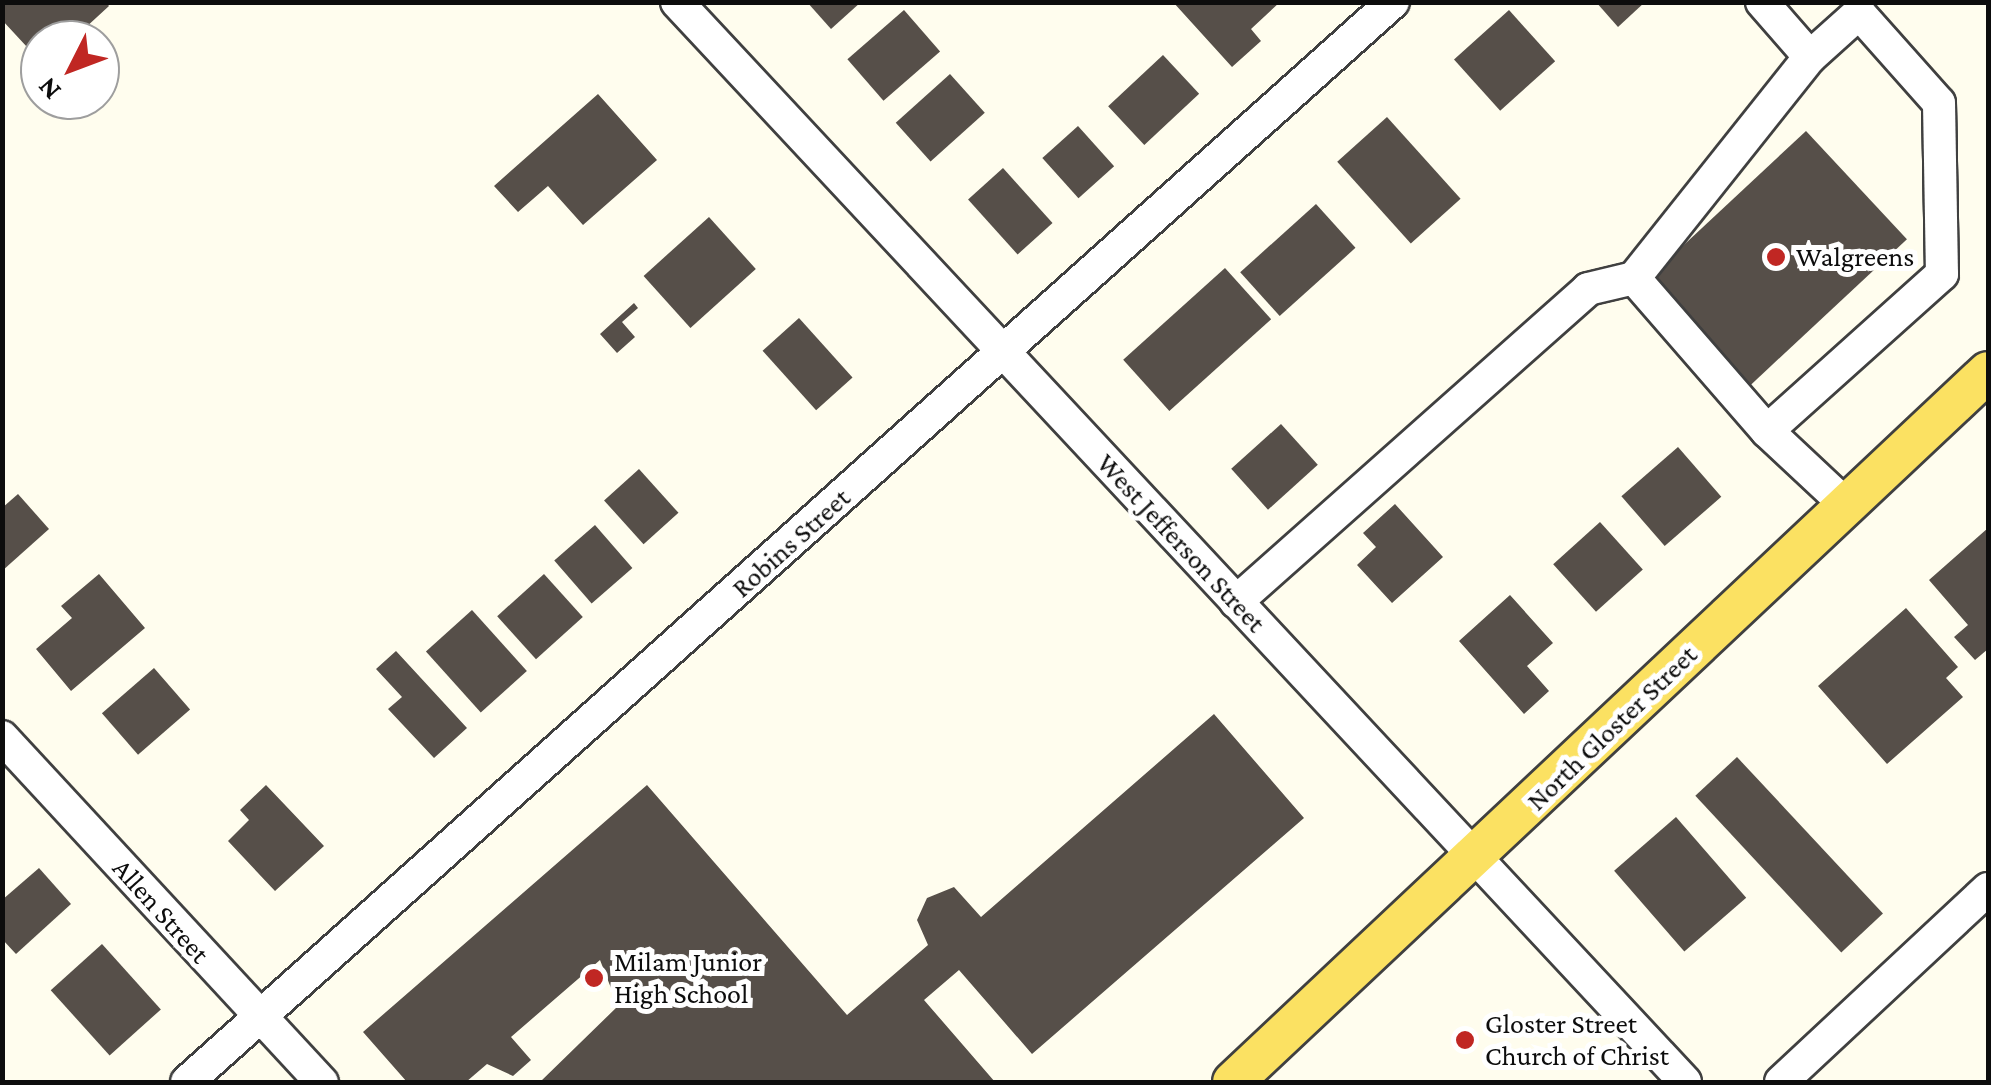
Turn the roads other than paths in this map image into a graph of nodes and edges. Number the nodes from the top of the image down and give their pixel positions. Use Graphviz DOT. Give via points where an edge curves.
graph roads {
  1 [pos="677,2"];
  2 [pos="1393,2"];
  3 [pos="1762,2"];
  4 [pos="1810,57"];
  5 [pos="1634,278"];
  6 [pos="1003,352"];
  7 [pos="1988,372"];
  8 [pos="1767,431"];
  9 [pos="1845,504"];
  10 [pos="1236,602"];
  11 [pos="2,738"];
  12 [pos="1475,858"];
  13 [pos="1988,889"];
  14 [pos="260,1020"];
  15 [pos="187,1082"];
  16 [pos="322,1082"];
  17 [pos="1233,1082"];
  18 [pos="1684,1082"];
  19 [pos="1781,1082"];
  1 -- 6 [label="street, West Jefferson Street"];
  2 -- 6 [label="street, Robins Street"];
  3 -- 4 [label="street"];
  4 -- 5 [label="street"];
  4 -- 8 [label="street" via="1859,13 1940,102 1942,274"];
  5 -- 8 [label="street"];
  5 -- 10 [label="street" via="1588,288"];
  6 -- 10 [label="street, West Jefferson Street"];
  6 -- 14 [label="street, Robins Street"];
  7 -- 9 [label="main road, North Gloster Street"];
  8 -- 9 [label="street"];
  9 -- 12 [label="main road, North Gloster Street"];
  10 -- 12 [label="street, West Jefferson Street"];
  11 -- 14 [label="street, Allen Street"];
  12 -- 17 [label="main road, North Gloster Street"];
  12 -- 18 [label="street, West Jefferson Street"];
  13 -- 19 [label="street"];
  14 -- 15 [label="street, Robins Street"];
  14 -- 16 [label="street, Allen Street"];
}
